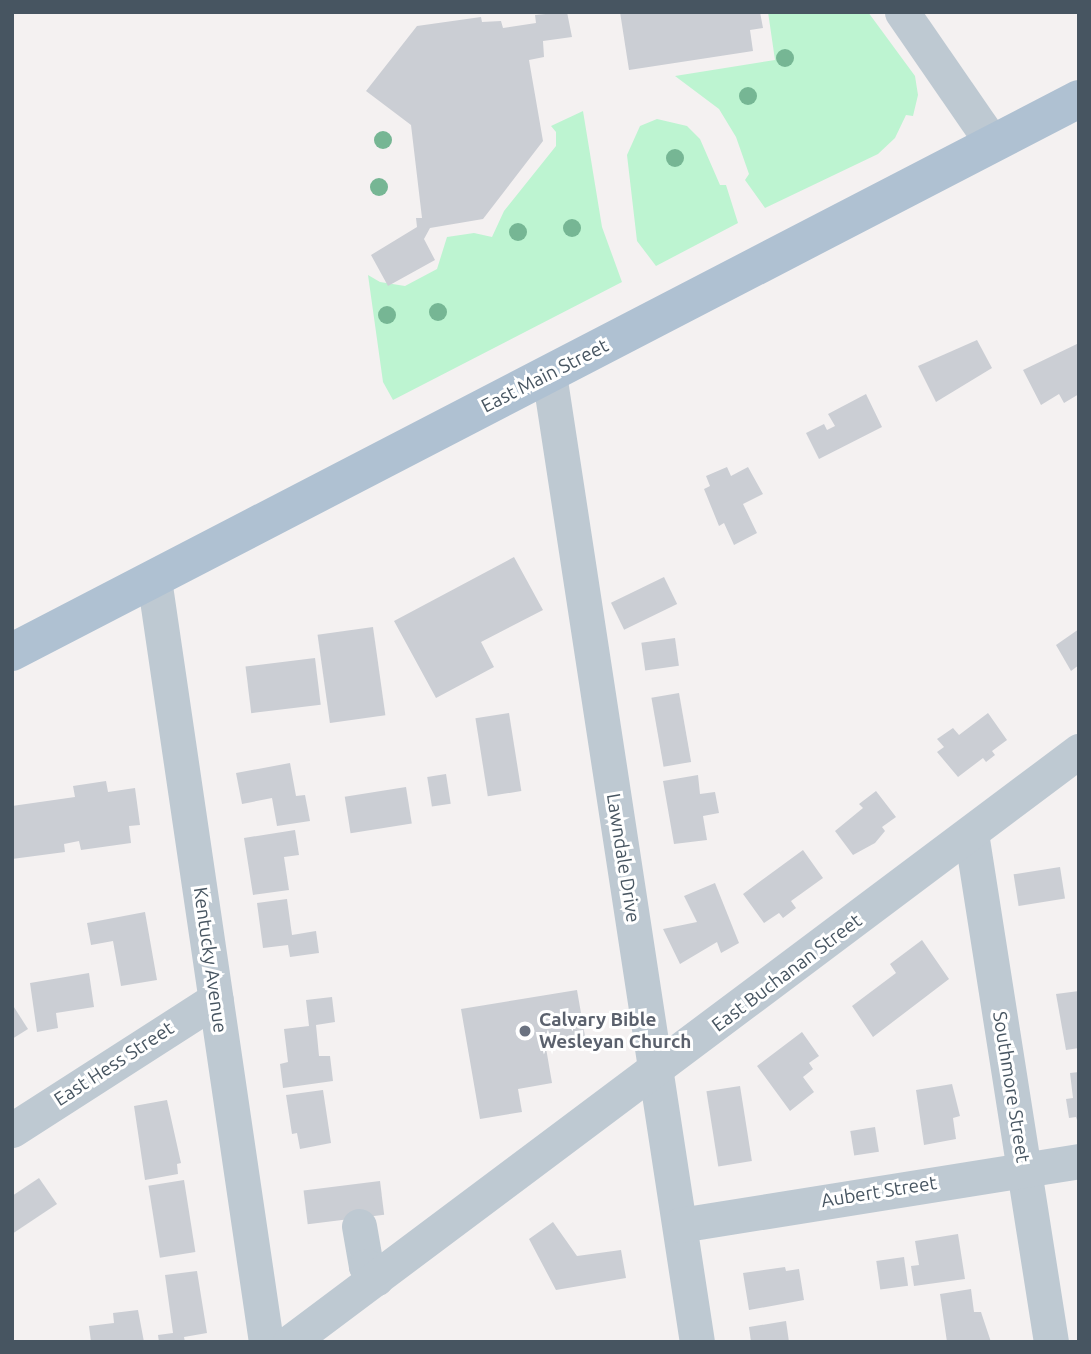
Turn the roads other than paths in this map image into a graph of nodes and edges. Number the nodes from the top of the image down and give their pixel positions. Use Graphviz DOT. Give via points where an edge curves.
graph roads {
  1 [pos="902,12"];
  2 [pos="1079,99"];
  3 [pos="993,144"];
  4 [pos="549,374"];
  5 [pos="154,579"];
  6 [pos="12,652"];
  7 [pos="1079,751"];
  8 [pos="971,833"];
  9 [pos="216,999"];
  10 [pos="656,1071"];
  11 [pos="12,1130"];
  12 [pos="1079,1161"];
  13 [pos="1024,1168"];
  14 [pos="680,1225"];
  15 [pos="359,1226"];
  16 [pos="376,1279"];
  17 [pos="265,1342"];
  18 [pos="290,1342"];
  19 [pos="697,1342"];
  20 [pos="1051,1342"];
  1 -- 3 [label="street"];
  2 -- 3 [label="main road, East Main Street"];
  3 -- 4 [label="main road, East Main Street"];
  4 -- 5 [label="main road, East Main Street"];
  4 -- 10 [label="street, Lawndale Drive"];
  5 -- 6 [label="main road, East Main Street"];
  5 -- 9 [label="street, Kentucky Avenue"];
  7 -- 8 [label="street, East Buchanan Street"];
  8 -- 10 [label="street, East Buchanan Street"];
  8 -- 13 [label="street, Southmore Street"];
  9 -- 11 [label="street, East Hess Street"];
  9 -- 17 [label="street, Kentucky Avenue"];
  10 -- 14 [label="street, Lawndale Drive"];
  10 -- 16 [label="street, East Buchanan Street"];
  12 -- 13 [label="street, Aubert Street"];
  13 -- 14 [label="street, Aubert Street"];
  13 -- 20 [label="street, Southmore Street"];
  14 -- 19 [label="street, Lawndale Drive"];
  15 -- 16 [label="street" via="366,1266"];
  16 -- 18 [label="street, East Buchanan Street"];
}
